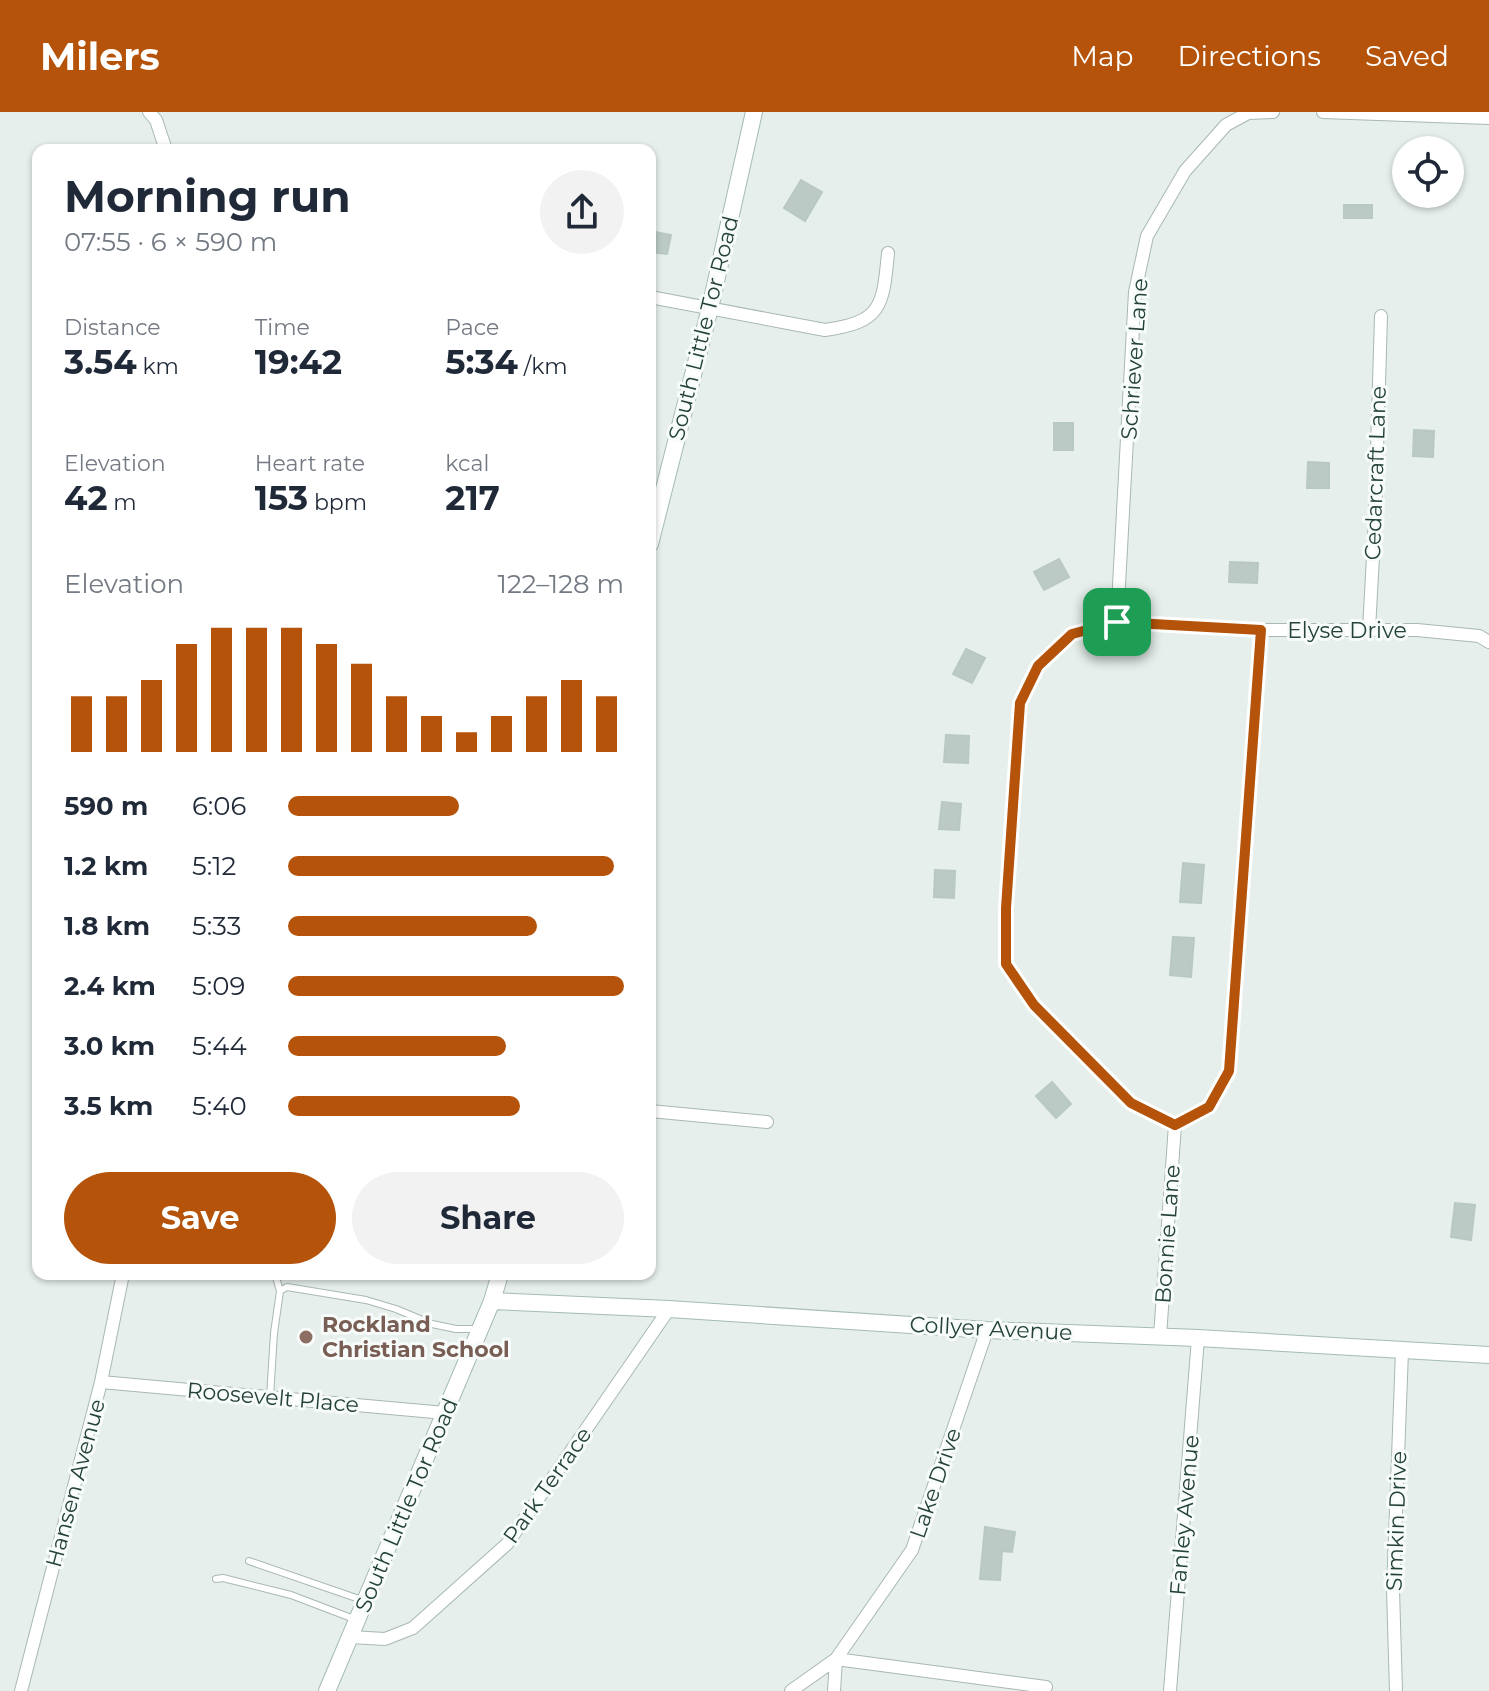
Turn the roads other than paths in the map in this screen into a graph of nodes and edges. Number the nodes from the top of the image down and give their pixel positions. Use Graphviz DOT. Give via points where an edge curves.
graph roads {
  1 [pos="149,112"];
  2 [pos="754,112"];
  3 [pos="1273,112"];
  4 [pos="1323,112"];
  5 [pos="1489,118"];
  6 [pos="164,144"];
  7 [pos="888,253"];
  8 [pos="656,298"];
  9 [pos="710,308"];
  10 [pos="1381,316"];
  11 [pos="656,495"];
  12 [pos="1117,622"];
  13 [pos="1261,630"];
  14 [pos="1369,630"];
  15 [pos="1489,642"];
  16 [pos="656,1112"];
  17 [pos="767,1122"];
  18 [pos="1175,1125"];
  19 [pos="122,1280"];
  20 [pos="277,1280"];
  21 [pos="498,1280"];
  22 [pos="280,1291"];
  23 [pos="492,1301"];
  24 [pos="669,1309"];
  25 [pos="480,1329"];
  26 [pos="987,1330"];
  27 [pos="1160,1336"];
  28 [pos="1198,1338"];
  29 [pos="1402,1351"];
  30 [pos="1489,1355"];
  31 [pos="101,1382"];
  32 [pos="270,1397"];
  33 [pos="445,1413"];
  34 [pos="249,1561"];
  35 [pos="216,1579"];
  36 [pos="365,1601"];
  37 [pos="357,1620"];
  38 [pos="350,1637"];
  39 [pos="836,1659"];
  40 [pos="1046,1687"];
  41 [pos="21,1691"];
  42 [pos="327,1691"];
  43 [pos="791,1691"];
  44 [pos="834,1691"];
  45 [pos="1170,1691"];
  46 [pos="1396,1691"];
  1 -- 6 [label="street"];
  2 -- 9 [label="street, South Little Tor Road"];
  3 -- 12 [label="street, Schriever Lane" via="1248,113 1226,125 1185,171 1147,236 1135,292"];
  4 -- 5 [label="street"];
  7 -- 9 [label="street" via="884,294 871,317 848,327 825,330"];
  8 -- 9 [label="street"];
  9 -- 11 [label="street, South Little Tor Road"];
  10 -- 14 [label="street, Cedarcraft Lane"];
  12 -- 13 [label="street, Elyse Drive"];
  12 -- 18 [label="street, Elyse Drive" via="1072,634 1038,666 1020,703 1006,964 1034,1005 1131,1103"];
  13 -- 14 [label="street, Elyse Drive"];
  13 -- 18 [label="street" via="1229,1071 1209,1107"];
  14 -- 15 [label="street, Elyse Drive" via="1479,636"];
  16 -- 17 [label="street"];
  18 -- 27 [label="street, Bonnie Lane"];
  19 -- 31 [label="street, Hansen Avenue"];
  20 -- 22 [label="lane"];
  21 -- 23 [label="street, South Little Tor Road"];
  22 -- 25 [label="lane" via="287,1287 366,1300 432,1324"];
  22 -- 32 [label="lane"];
  23 -- 24 [label="street, Collyer Avenue"];
  23 -- 25 [label="street, South Little Tor Road"];
  24 -- 26 [label="street, Collyer Avenue"];
  24 -- 38 [label="street, Park Terrace" via="507,1544 413,1628 385,1639"];
  25 -- 33 [label="street, South Little Tor Road"];
  26 -- 27 [label="street, Collyer Avenue"];
  26 -- 39 [label="street, Lake Drive" via="912,1550"];
  27 -- 28 [label="street, Collyer Avenue"];
  28 -- 29 [label="street, Collyer Avenue"];
  28 -- 45 [label="street, Fanley Avenue"];
  29 -- 30 [label="street, Collyer Avenue"];
  29 -- 46 [label="street, Simkin Drive" via="1393,1590"];
  31 -- 32 [label="street, Roosevelt Place"];
  31 -- 41 [label="street, Hansen Avenue"];
  32 -- 33 [label="street, Roosevelt Place"];
  33 -- 36 [label="street, South Little Tor Road"];
  34 -- 36 [label="lane"];
  35 -- 37 [label="lane" via="291,1595"];
  36 -- 37 [label="street, South Little Tor Road"];
  37 -- 38 [label="street, South Little Tor Road"];
  38 -- 42 [label="street, South Little Tor Road"];
  39 -- 40 [label="street"];
  39 -- 43 [label="street, Lake Drive"];
  39 -- 44 [label="street"];
}
